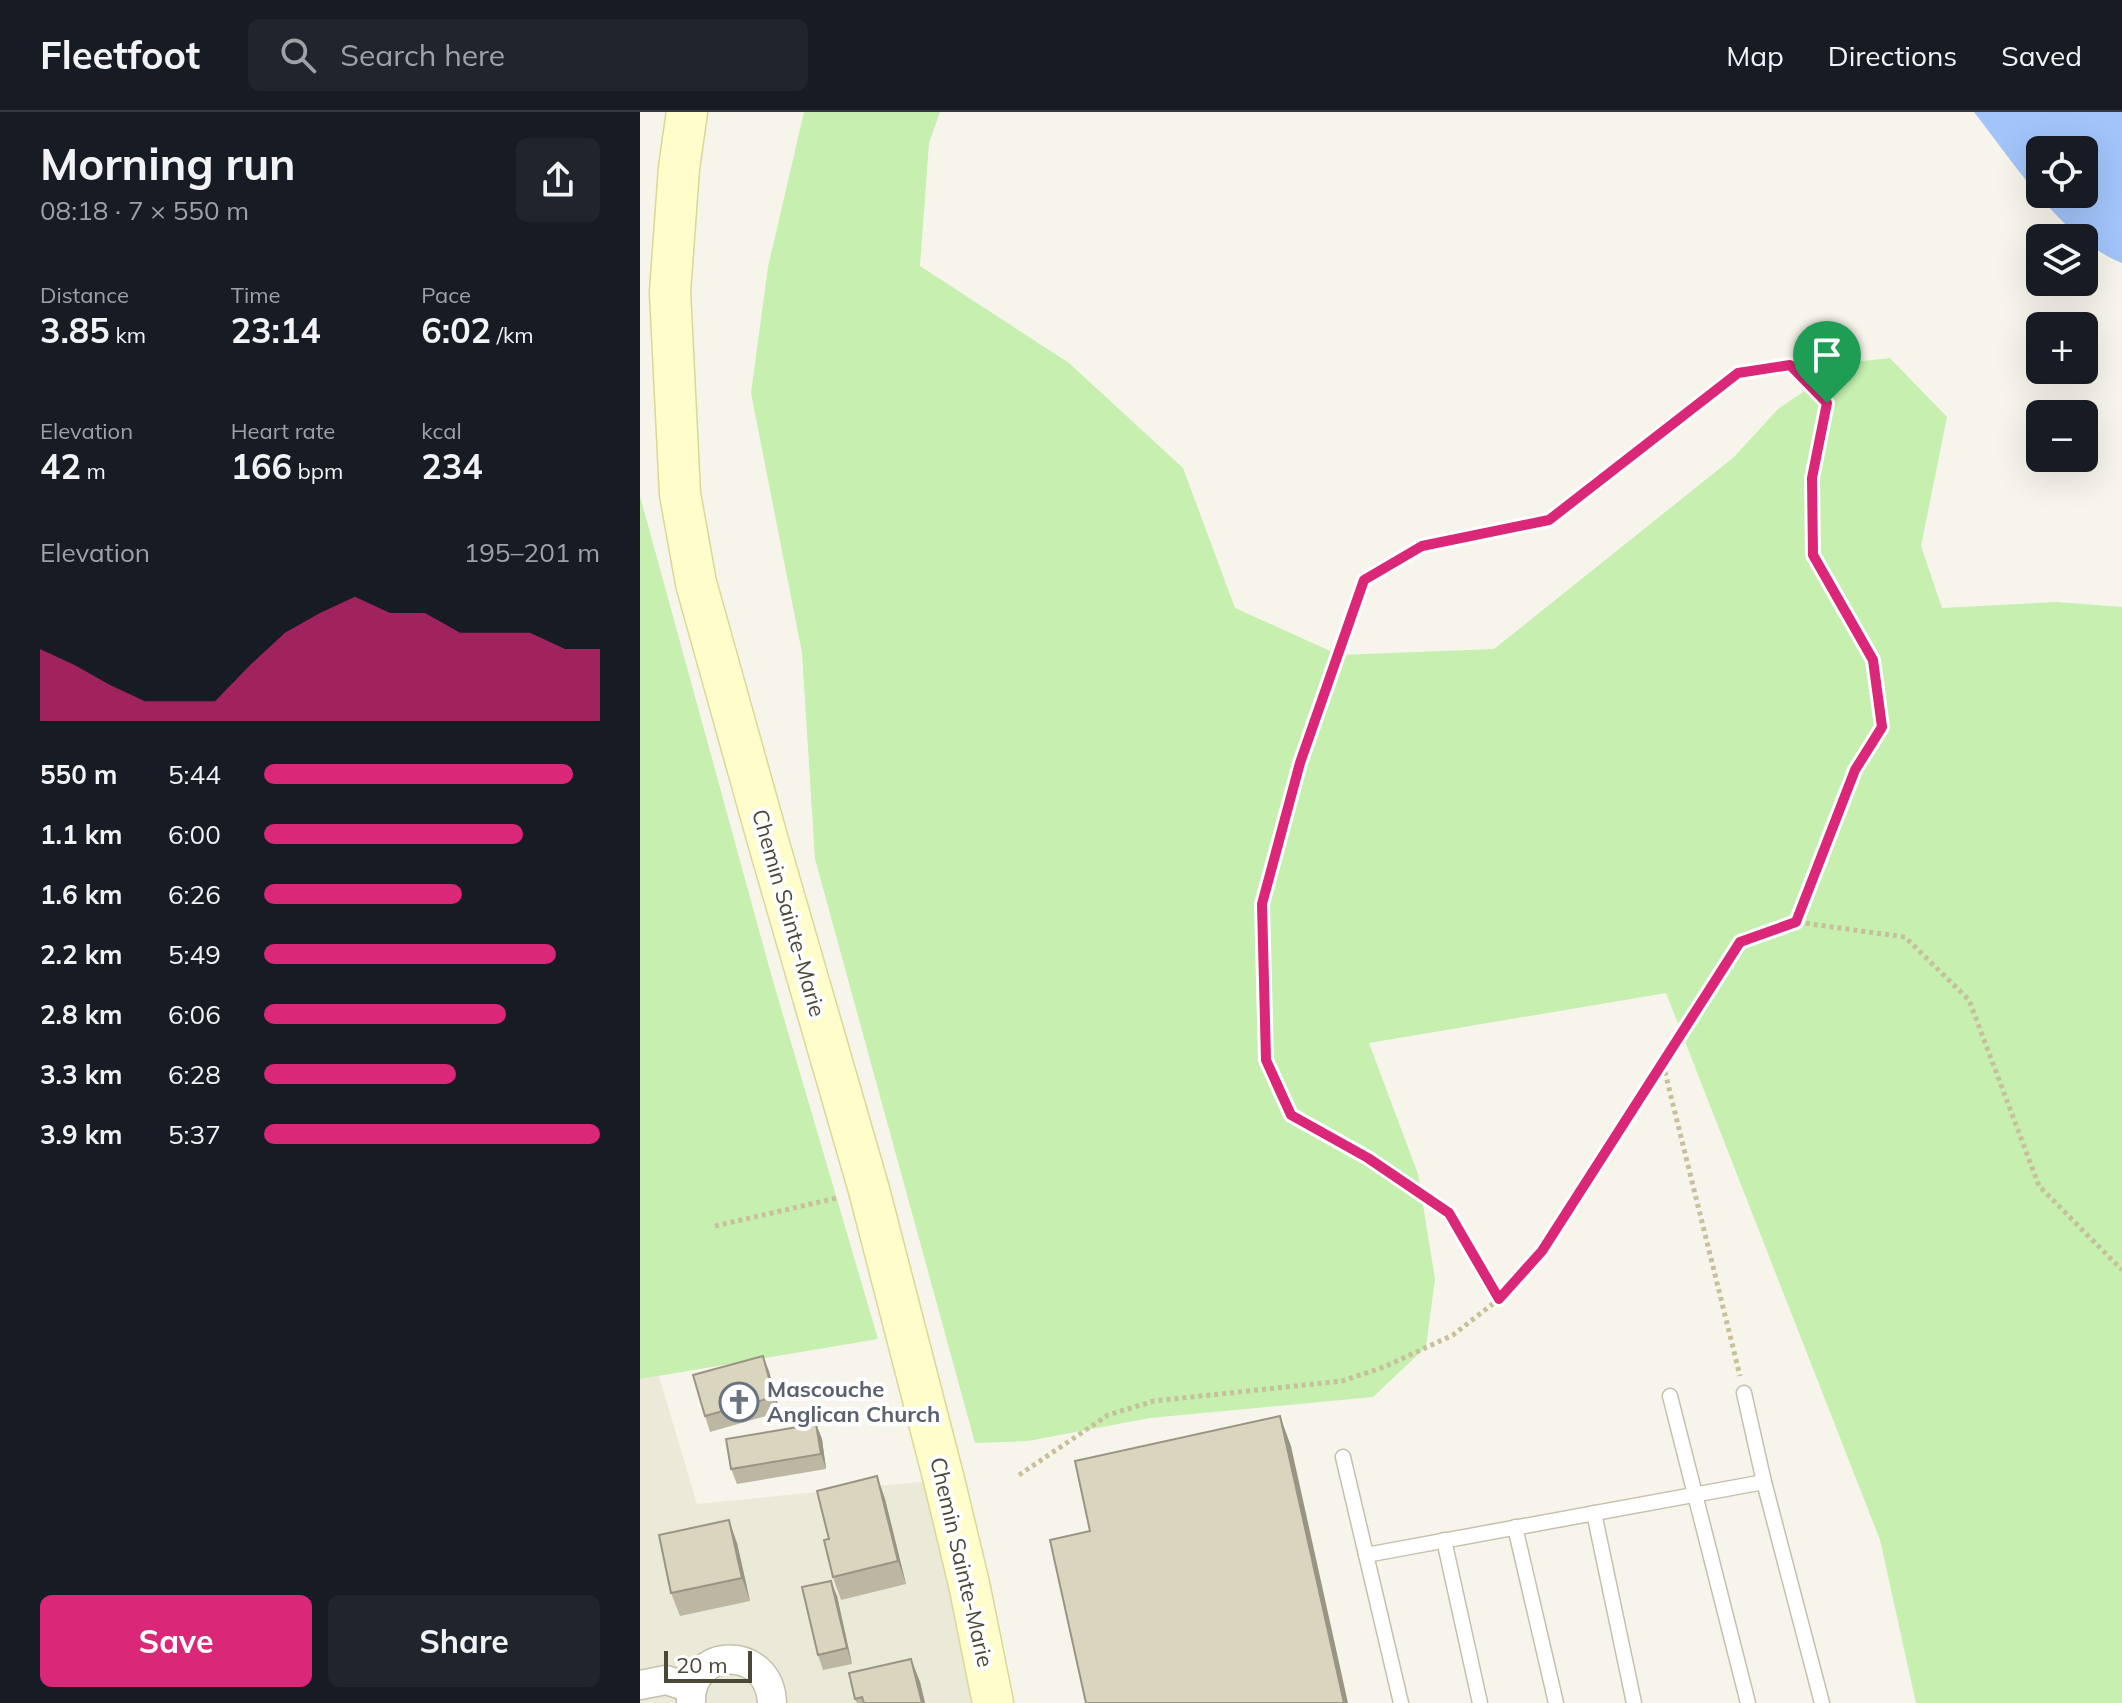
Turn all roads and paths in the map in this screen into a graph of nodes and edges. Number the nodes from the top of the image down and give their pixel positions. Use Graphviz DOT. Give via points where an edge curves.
graph roads {
  1 [pos="687,112"];
  2 [pos="1796,922"];
  3 [pos="1663,1062"];
  4 [pos="869,1190"];
  5 [pos="715,1226"];
  6 [pos="2122,1270"];
  7 [pos="1499,1299"];
  8 [pos="1744,1393"];
  9 [pos="1670,1396"];
  10 [pos="1343,1457"];
  11 [pos="1019,1475"];
  12 [pos="1764,1482"];
  13 [pos="1696,1494"];
  14 [pos="1594,1513"];
  15 [pos="1515,1527"];
  16 [pos="1444,1540"];
  17 [pos="1366,1555"];
  18 [pos="640,1685"];
  19 [pos="691,1696"];
  20 [pos="772,1703"];
  21 [pos="993,1703"];
  22 [pos="1401,1703"];
  23 [pos="1480,1703"];
  24 [pos="1556,1703"];
  25 [pos="1634,1703"];
  26 [pos="1748,1703"];
  27 [pos="1822,1703"];
  1 -- 4 [label="street, Chemin Sainte-Marie" via="670,292 680,494 696,583"];
  2 -- 3 [label="path" via="1740,942"];
  2 -- 6 [label="path" via="1905,937 1969,1000 2039,1186"];
  2 -- 7 [label="path" via="1855,770 1882,727 1873,660 1813,555 1812,478 1827,403 1790,365 1738,373 1549,520 1422,546 1364,580 1300,763 1262,904 1266,1060 1291,1115 1368,1158 1449,1213"];
  3 -- 7 [label="path" via="1542,1251"];
  3 -- 8 [label="path"];
  4 -- 5 [label="path"];
  4 -- 21 [label="street, Chemin Sainte-Marie" via="944,1480"];
  7 -- 11 [label="path" via="1453,1335 1342,1381 1154,1401 1108,1415"];
  8 -- 12 [label="lane"];
  9 -- 13 [label="lane"];
  10 -- 17 [label="lane"];
  12 -- 13 [label="lane"];
  12 -- 27 [label="lane"];
  13 -- 14 [label="lane"];
  13 -- 26 [label="lane"];
  14 -- 15 [label="lane"];
  14 -- 25 [label="lane"];
  15 -- 16 [label="lane"];
  15 -- 24 [label="lane"];
  16 -- 17 [label="lane"];
  16 -- 23 [label="lane"];
  17 -- 22 [label="lane"];
  18 -- 19 [label="street" via="666,1680"];
  19 -- 20 [label="street" via="697,1676 707,1667 733,1659 747,1662 767,1680"];
}
